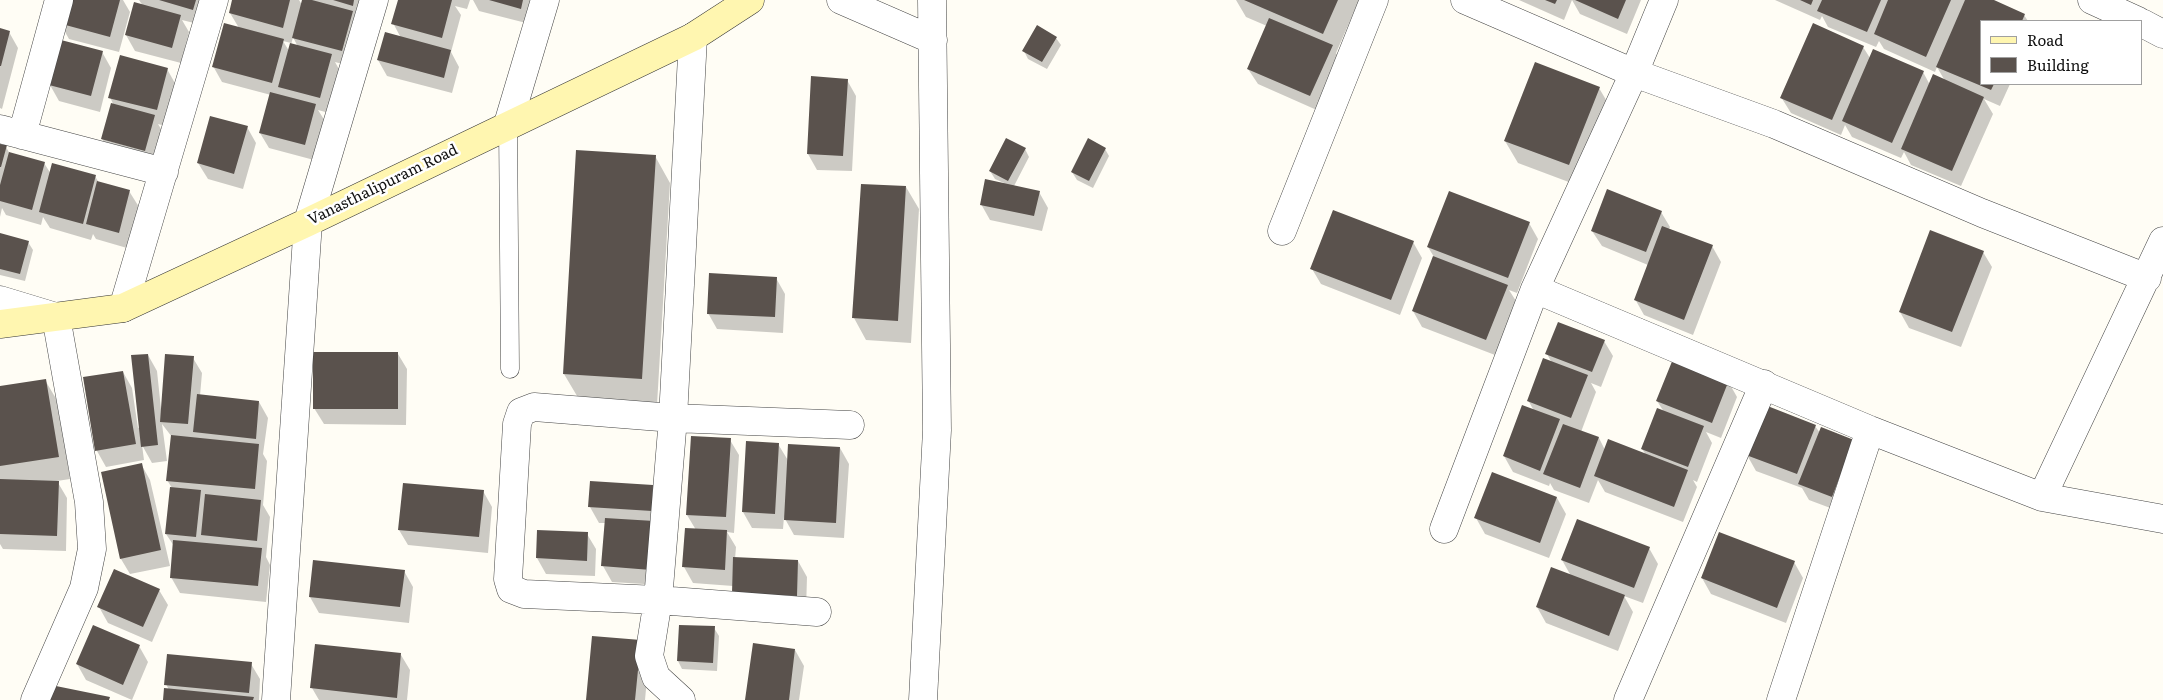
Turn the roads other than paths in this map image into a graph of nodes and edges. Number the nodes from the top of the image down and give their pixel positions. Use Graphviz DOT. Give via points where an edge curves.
graph roads {
  1 [pos="59,0"];
  2 [pos="214,0"];
  3 [pos="374,0"];
  4 [pos="545,0"];
  5 [pos="750,0"];
  6 [pos="841,0"];
  7 [pos="932,0"];
  8 [pos="1374,0"];
  9 [pos="1465,0"];
  10 [pos="1664,0"];
  11 [pos="2092,0"];
  12 [pos="2136,20"];
  13 [pos="2143,24"];
  14 [pos="2163,34"];
  15 [pos="693,36"];
  16 [pos="932,40"];
  17 [pos="1634,73"];
  18 [pos="508,124"];
  19 [pos="11,132"];
  20 [pos="164,172"];
  21 [pos="308,222"];
  22 [pos="1282,231"];
  23 [pos="2163,241"];
  24 [pos="2147,278"];
  25 [pos="1535,289"];
  26 [pos="0,300"];
  27 [pos="123,308"];
  28 [pos="56,316"];
  29 [pos="0,324"];
  30 [pos="510,369"];
  31 [pos="1764,384"];
  32 [pos="673,418"];
  33 [pos="850,425"];
  34 [pos="1870,430"];
  35 [pos="2042,497"];
  36 [pos="2163,519"];
  37 [pos="1444,529"];
  38 [pos="658,600"];
  39 [pos="817,612"];
  40 [pos="36,700"];
  41 [pos="276,700"];
  42 [pos="681,700"];
  43 [pos="924,700"];
  44 [pos="1628,700"];
  45 [pos="1781,700"];
  1 -- 19 [label="street"];
  2 -- 20 [label="street"];
  3 -- 21 [label="street"];
  4 -- 18 [label="street"];
  5 -- 15 [label="street, Vanasthalipuram Road"];
  6 -- 16 [label="street"];
  7 -- 16 [label="street"];
  8 -- 22 [label="street"];
  9 -- 17 [label="street"];
  10 -- 17 [label="street"];
  11 -- 12 [label="street"];
  13 -- 14 [label="street"];
  15 -- 18 [label="street, Vanasthalipuram Road"];
  15 -- 32 [label="street"];
  16 -- 43 [label="street" via="937,430"];
  17 -- 24 [label="street" via="1774,124 1982,214"];
  17 -- 25 [label="street"];
  18 -- 21 [label="street, Vanasthalipuram Road"];
  18 -- 30 [label="lane"];
  19 -- 20 [label="street"];
  20 -- 27 [label="street"];
  21 -- 27 [label="street, Vanasthalipuram Road"];
  21 -- 41 [label="street"];
  23 -- 24 [label="street"];
  24 -- 35 [label="street"];
  25 -- 31 [label="street"];
  25 -- 37 [label="street"];
  26 -- 28 [label="street"];
  27 -- 28 [label="street, Vanasthalipuram Road"];
  28 -- 29 [label="street, Vanasthalipuram Road"];
  28 -- 40 [label="street" via="89,502 92,549 84,588"];
  31 -- 34 [label="street"];
  31 -- 44 [label="street"];
  32 -- 33 [label="street"];
  32 -- 38 [label="street"];
  32 -- 38 [label="street" via="534,407 521,412 517,424 508,579 511,589 524,594"];
  34 -- 35 [label="street"];
  34 -- 45 [label="street"];
  35 -- 36 [label="street"];
  38 -- 39 [label="street"];
  38 -- 42 [label="street" via="649,656 656,677"];
}
